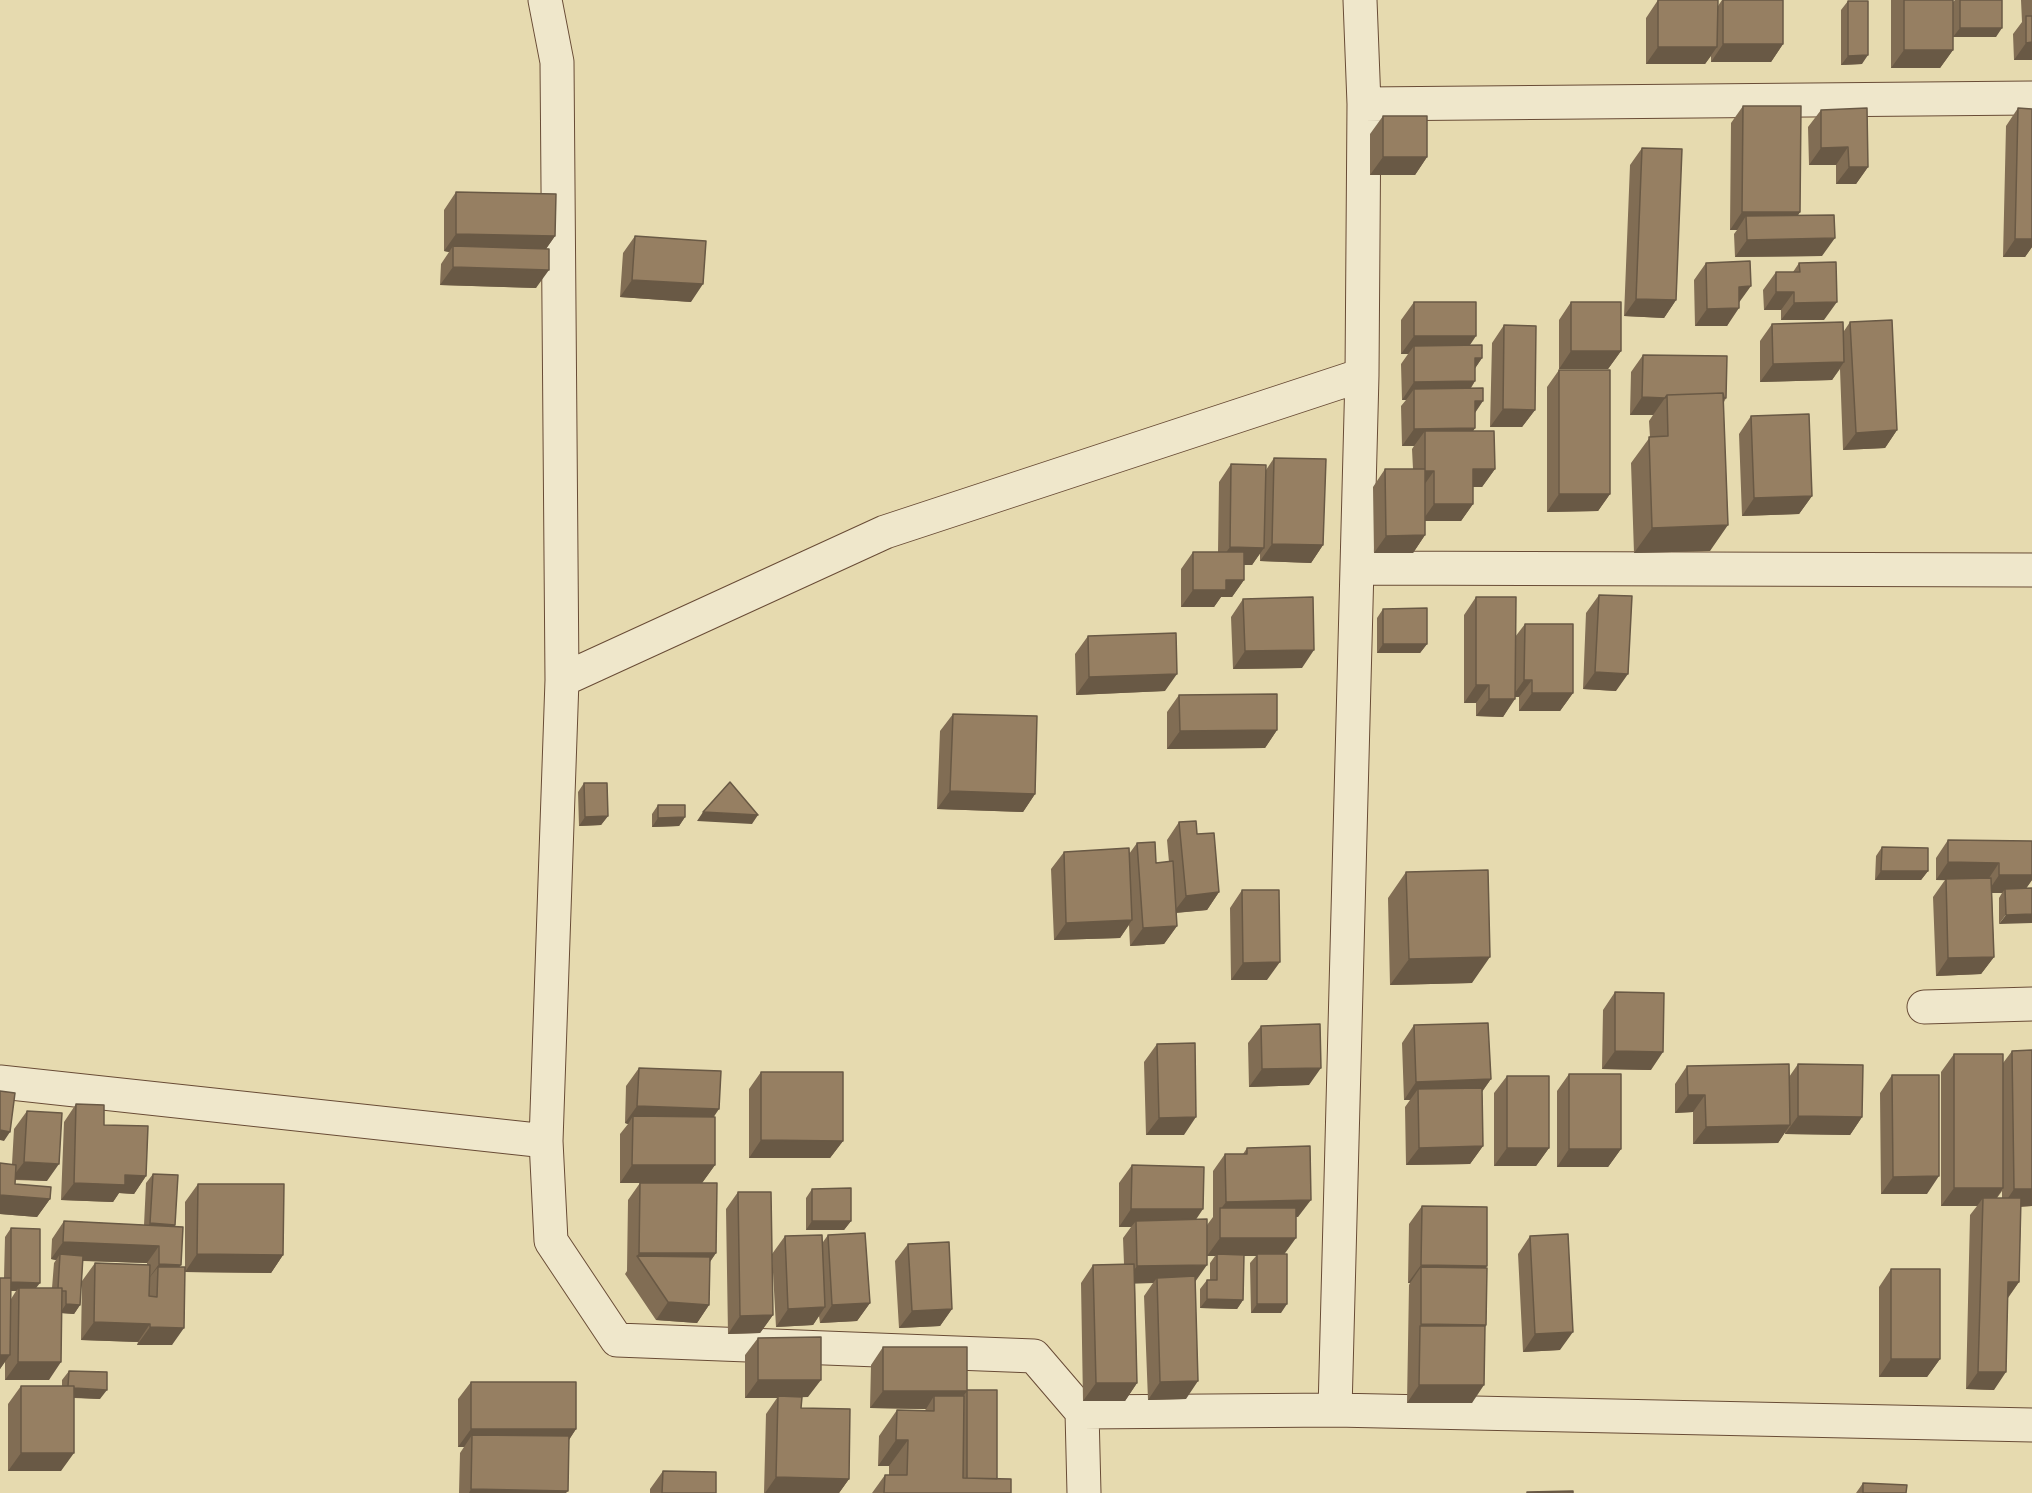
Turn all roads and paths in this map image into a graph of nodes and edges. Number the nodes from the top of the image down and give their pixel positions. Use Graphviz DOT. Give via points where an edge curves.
graph roads {
  1 [pos="545,0"];
  2 [pos="1360,0"];
  3 [pos="2032,98"];
  4 [pos="1364,104"];
  5 [pos="1362,375"];
  6 [pos="1357,568"];
  7 [pos="2032,570"];
  8 [pos="562,680"];
  9 [pos="2032,1004"];
  10 [pos="1923,1007"];
  11 [pos="0,1082"];
  12 [pos="546,1141"];
  13 [pos="1335,1410"];
  14 [pos="1082,1412"];
  15 [pos="2032,1425"];
  16 [pos="1084,1493"];
  1 -- 8 [label="street" via="557,62"];
  2 -- 4 [label="street"];
  3 -- 4 [label="street"];
  4 -- 5 [label="street"];
  5 -- 6 [label="street"];
  5 -- 8 [label="street" via="885,532"];
  6 -- 7 [label="street"];
  6 -- 13 [label="street"];
  8 -- 12 [label="street"];
  9 -- 10 [label="street"];
  11 -- 12 [label="street"];
  12 -- 14 [label="street" via="551,1241 617,1340 1034,1356"];
  13 -- 14 [label="street"];
  13 -- 15 [label="street"];
  14 -- 16 [label="street"];
}
